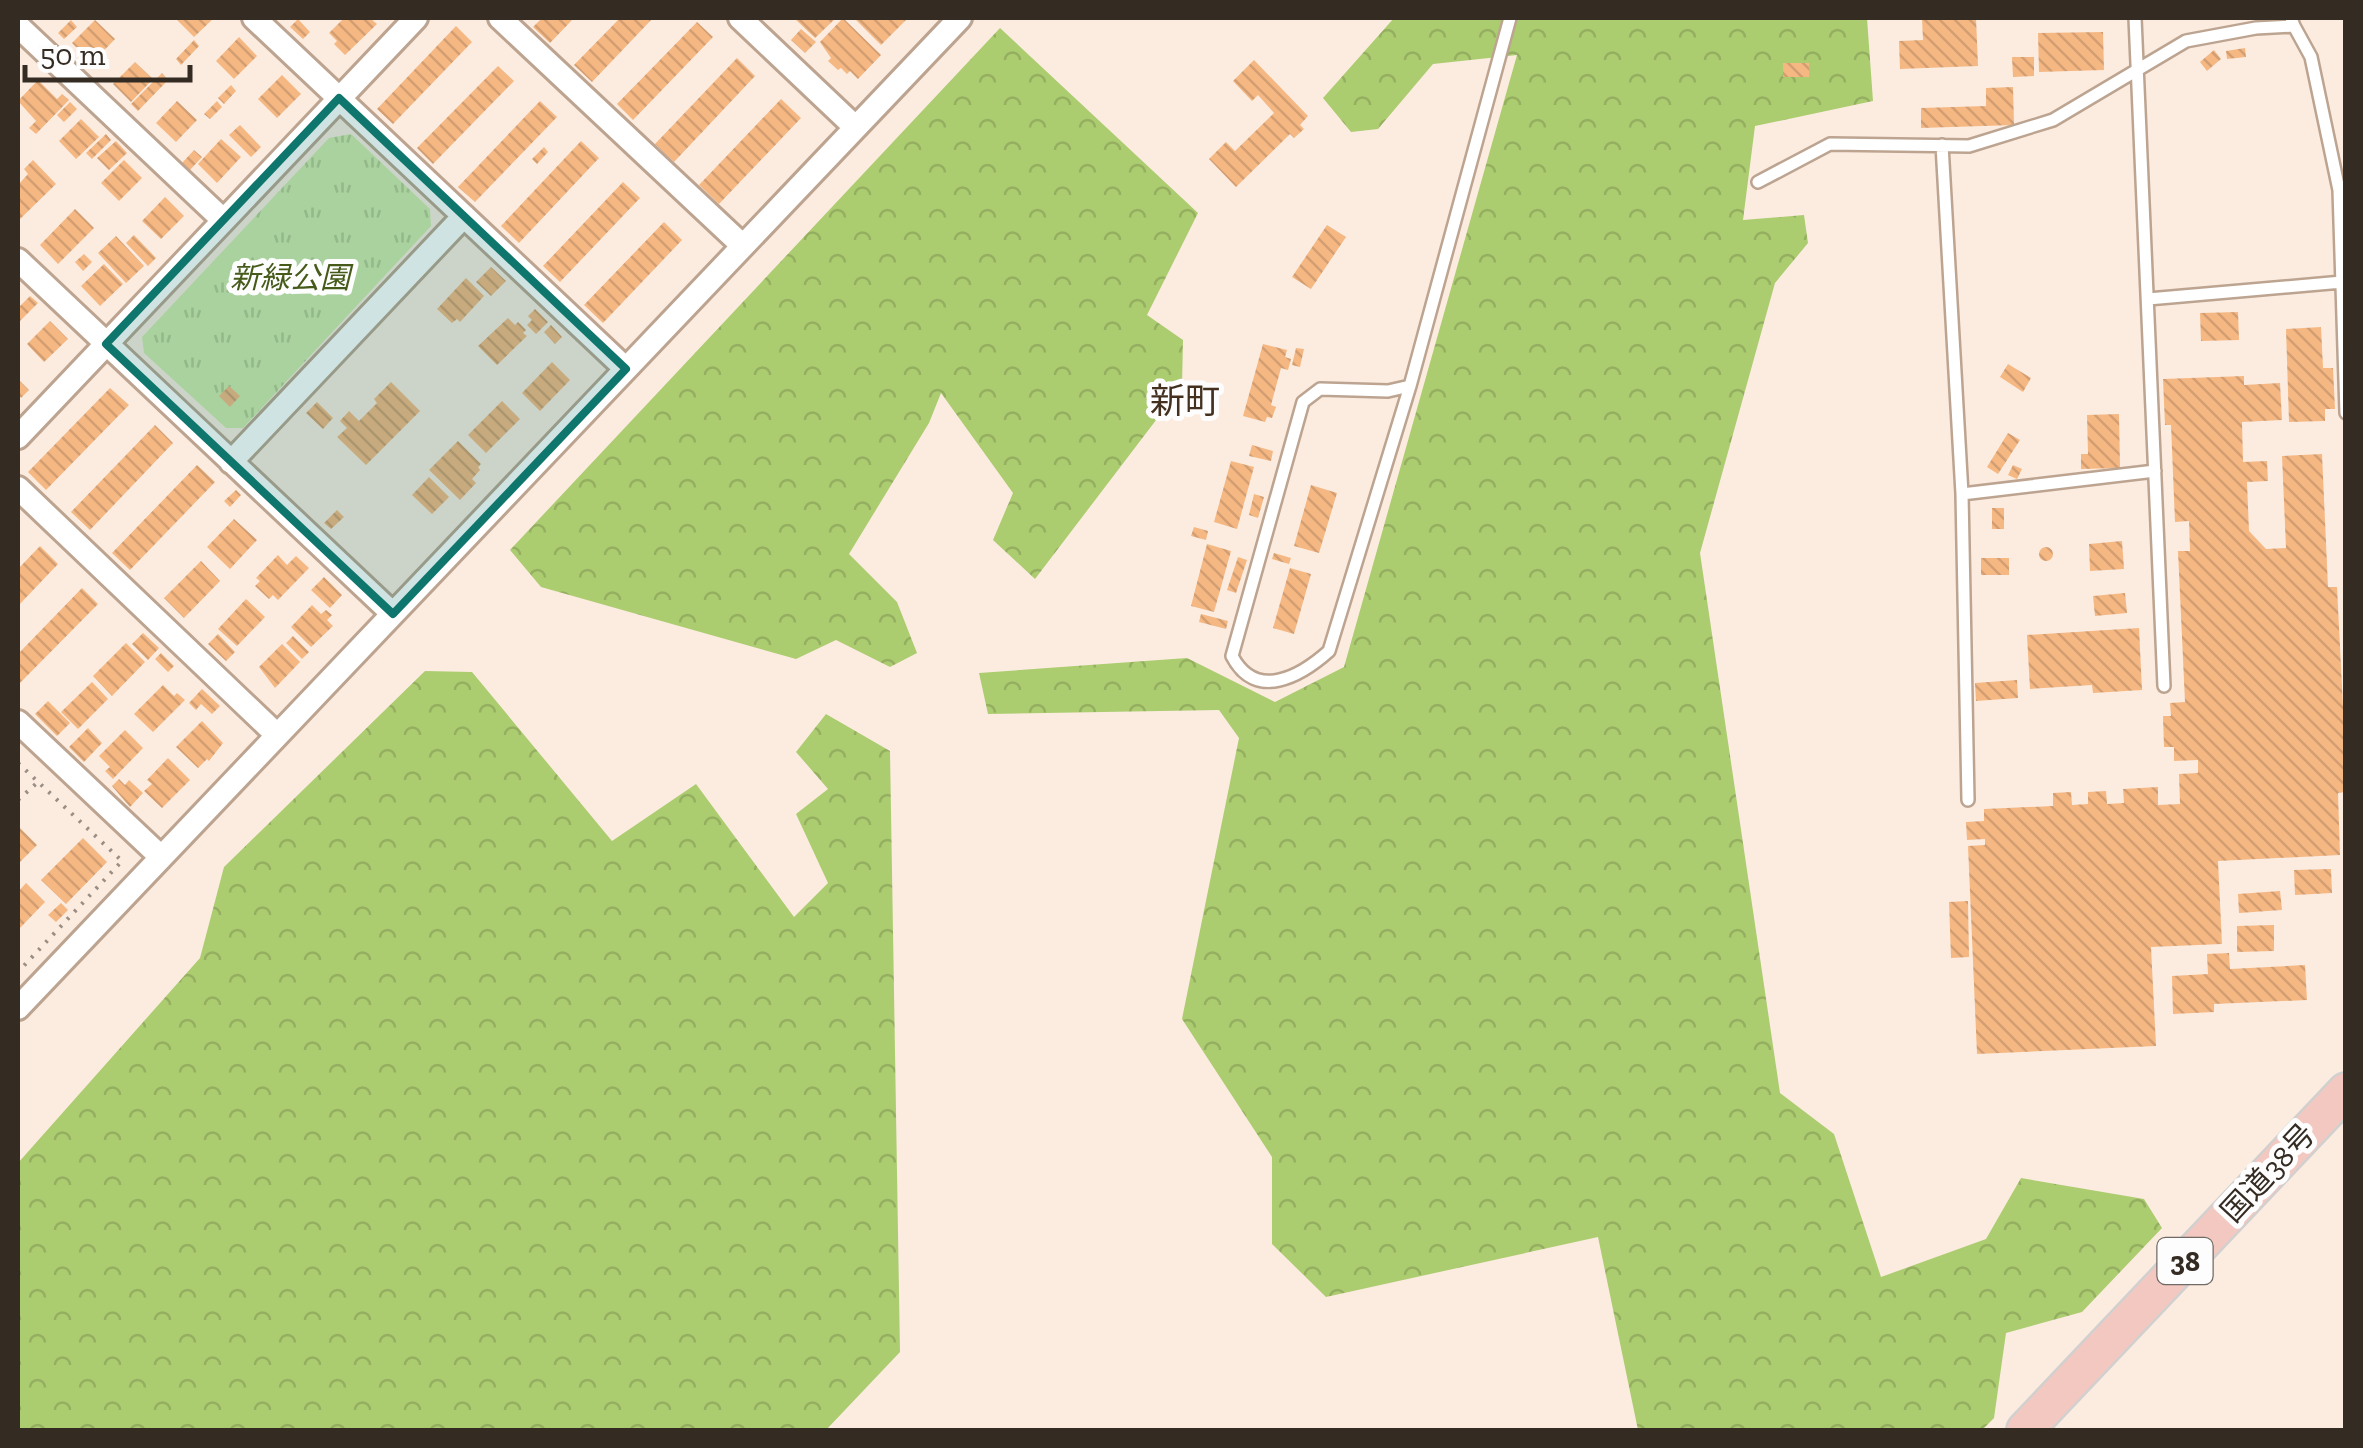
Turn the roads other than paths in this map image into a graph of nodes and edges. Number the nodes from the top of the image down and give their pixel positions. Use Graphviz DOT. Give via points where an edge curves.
graph roads {
  1 [pos="254,18"];
  2 [pos="416,18"];
  3 [pos="500,18"];
  4 [pos="740,18"];
  5 [pos="960,18"];
  6 [pos="1510,18"];
  7 [pos="2135,18"];
  8 [pos="2292,22"];
  9 [pos="18,26"];
  10 [pos="2138,71"];
  11 [pos="339,98"];
  12 [pos="855,127"];
  13 [pos="1942,145"];
  14 [pos="1758,182"];
  15 [pos="464,216"];
  16 [pos="222,220"];
  17 [pos="742,246"];
  18 [pos="18,260"];
  19 [pos="2342,282"];
  20 [pos="2148,299"];
  21 [pos="106,344"];
  22 [pos="626,369"];
  23 [pos="1410,386"];
  24 [pos="2346,413"];
  25 [pos="18,437"];
  26 [pos="231,462"];
  27 [pos="2155,471"];
  28 [pos="18,488"];
  29 [pos="1962,494"];
  30 [pos="392,614"];
  31 [pos="2164,686"];
  32 [pos="18,722"];
  33 [pos="277,735"];
  34 [pos="1968,800"];
  35 [pos="160,858"];
  36 [pos="18,1008"];
  37 [pos="2346,1090"];
  38 [pos="2025,1430"];
  1 -- 11 [label="street"];
  2 -- 11 [label="street"];
  3 -- 17 [label="street"];
  4 -- 12 [label="street"];
  5 -- 12 [label="street"];
  6 -- 23 [label="lane"];
  7 -- 10 [label="lane"];
  8 -- 10 [label="lane" via="2186,41"];
  8 -- 19 [label="lane" via="2311,57 2339,190"];
  9 -- 16 [label="street"];
  10 -- 13 [label="lane" via="2053,120 1969,146"];
  10 -- 20 [label="lane"];
  11 -- 15 [label="street"];
  11 -- 16 [label="street"];
  12 -- 17 [label="street"];
  13 -- 14 [label="lane" via="1830,144"];
  13 -- 29 [label="lane"];
  15 -- 22 [label="street"];
  15 -- 26 [label="street"];
  16 -- 21 [label="street"];
  17 -- 22 [label="street"];
  18 -- 21 [label="street"];
  19 -- 20 [label="lane"];
  19 -- 24 [label="lane"];
  20 -- 27 [label="lane"];
  21 -- 25 [label="street"];
  21 -- 26 [label="street"];
  22 -- 30 [label="street"];
  23 -- 23 [label="lane" via="1329,650 1282,682 1251,678 1232,656 1303,402 1320,389"];
  26 -- 30 [label="street"];
  27 -- 29 [label="lane"];
  27 -- 31 [label="lane"];
  28 -- 33 [label="street"];
  29 -- 34 [label="lane"];
  30 -- 33 [label="street"];
  32 -- 35 [label="street"];
  33 -- 35 [label="street"];
  35 -- 36 [label="street"];
  37 -- 38 [label="highway, 国道38号 / 38"];
}
